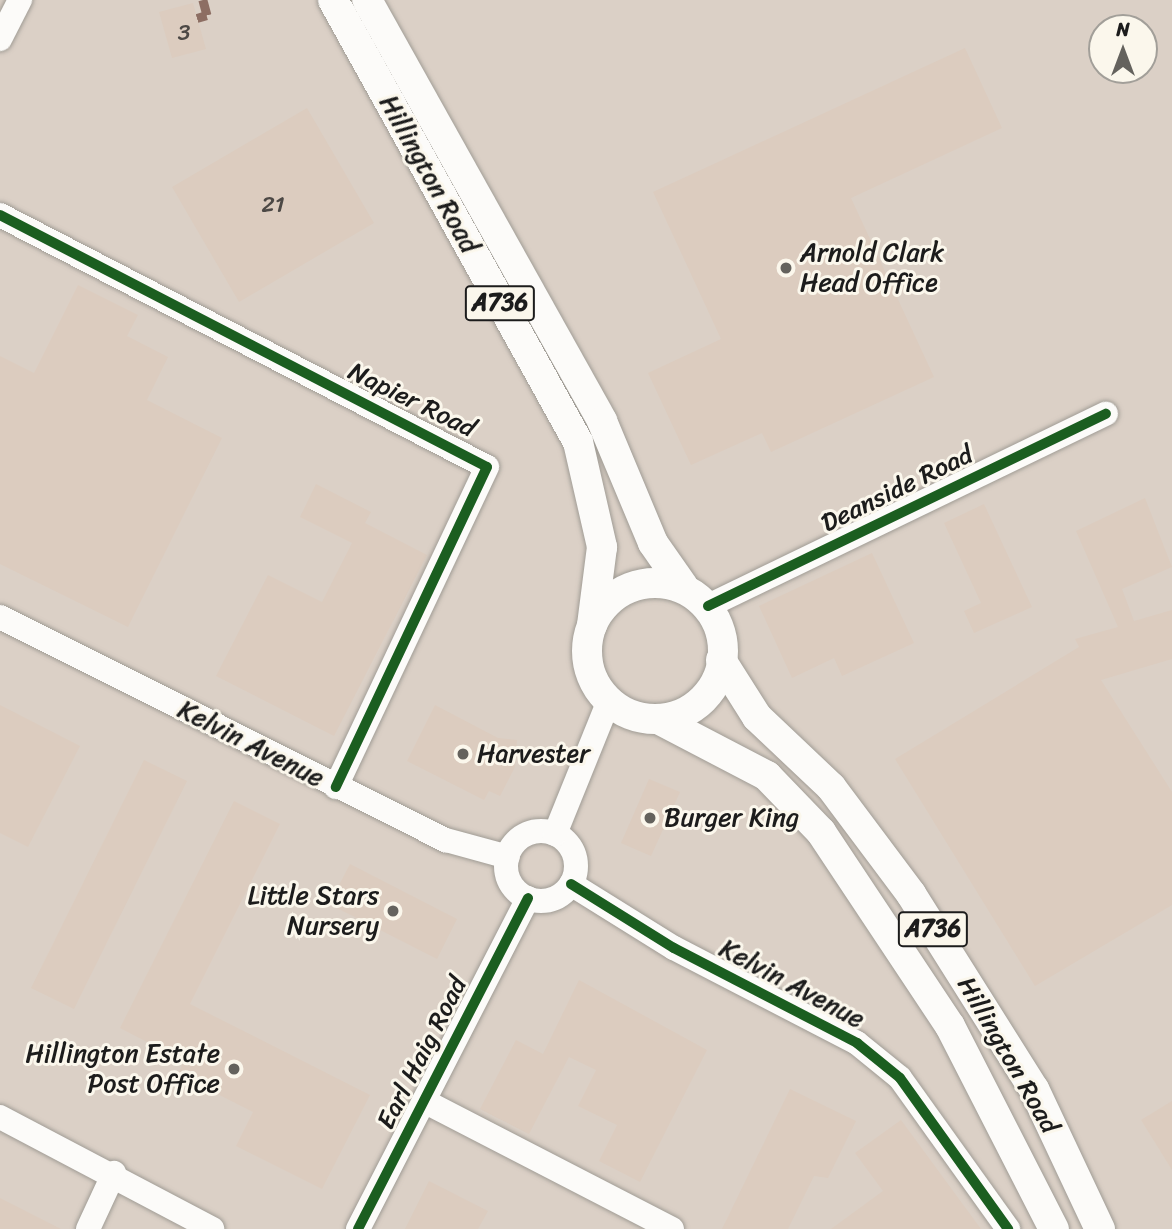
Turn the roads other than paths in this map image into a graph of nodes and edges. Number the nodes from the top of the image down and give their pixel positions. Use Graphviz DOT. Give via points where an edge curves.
graph roads {
  1 [pos="20,0"];
  2 [pos="333,0"];
  3 [pos="367,0"];
  4 [pos="0,38"];
  5 [pos="0,215"];
  6 [pos="1106,414"];
  7 [pos="683,586"];
  8 [pos="708,606"];
  9 [pos="0,617"];
  10 [pos="592,625"];
  11 [pos="721,660"];
  12 [pos="608,703"];
  13 [pos="660,720"];
  14 [pos="336,787"];
  15 [pos="555,834"];
  16 [pos="508,857"];
  17 [pos="571,884"];
  18 [pos="528,898"];
  19 [pos="424,1101"];
  20 [pos="0,1117"];
  21 [pos="114,1173"];
  22 [pos="88,1229"];
  23 [pos="212,1229"];
  24 [pos="358,1229"];
  25 [pos="673,1229"];
  26 [pos="1008,1229"];
  27 [pos="1054,1229"];
  28 [pos="1100,1229"];
  1 -- 4 [label="street"];
  2 -- 10 [label="main road, Hillington Road / A736" via="578,442 602,547"];
  3 -- 7 [label="main road, Hillington Road / A736" via="602,421 653,543"];
  5 -- 14 [label="street, Napier Road" via="486,467"];
  6 -- 8 [label="street, Deanside Road"];
  7 -- 8 [label="main road, A736"];
  7 -- 10 [label="main road" via="649,582 626,589"];
  8 -- 11 [label="main road, A736" via="722,639"];
  9 -- 14 [label="street, Kelvin Avenue"];
  10 -- 12 [label="main road, A736" via="590,670"];
  11 -- 13 [label="main road, A736" via="705,700"];
  11 -- 28 [label="main road, Hillington Road / A736" via="757,717 831,787 911,894 1034,1088"];
  12 -- 13 [label="main road, A736" via="639,719"];
  12 -- 15 [label="street"];
  13 -- 27 [label="main road, Hillington Road / A736" via="767,776 821,832 950,1026"];
  14 -- 16 [label="street, Kelvin Avenue" via="446,840"];
  15 -- 16 [label="street" via="526,835"];
  15 -- 17 [label="street" via="573,851"];
  16 -- 18 [label="street" via="509,878"];
  17 -- 18 [label="street" via="553,899"];
  17 -- 26 [label="street, Kelvin Avenue" via="674,948 857,1043 900,1079"];
  18 -- 19 [label="street, Earl Haig Road"];
  19 -- 24 [label="street, Earl Haig Road"];
  19 -- 25 [label="street"];
  20 -- 21 [label="street"];
  21 -- 22 [label="street"];
  21 -- 23 [label="street"];
}
